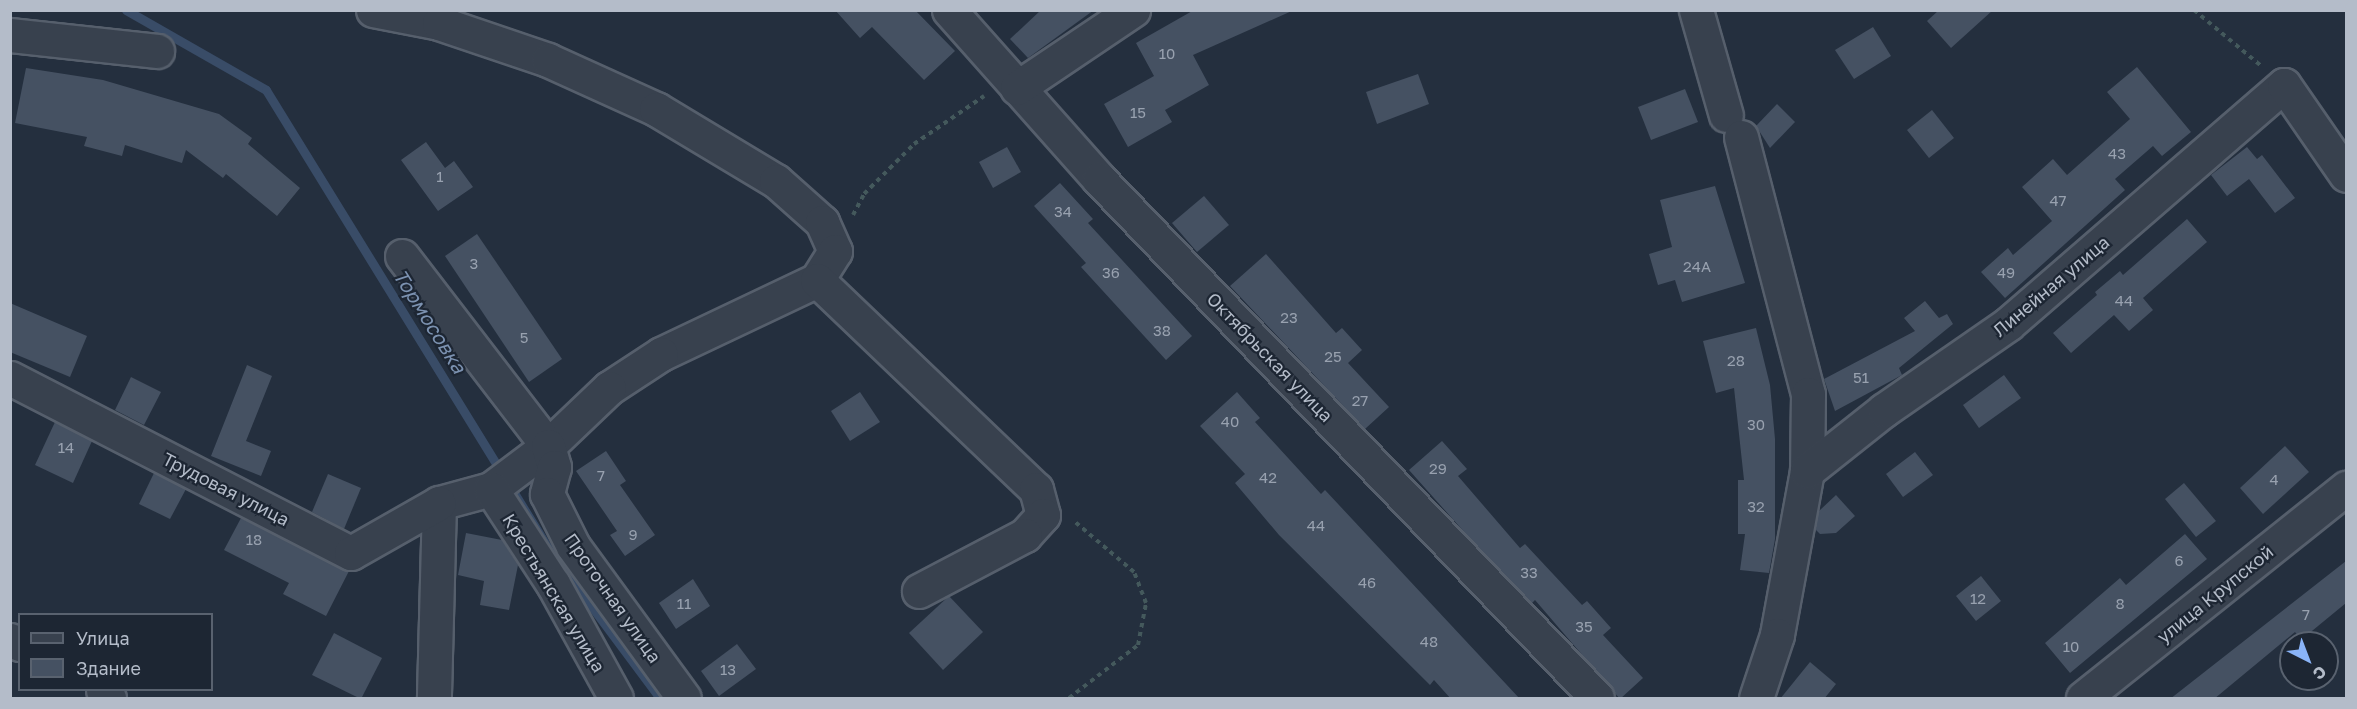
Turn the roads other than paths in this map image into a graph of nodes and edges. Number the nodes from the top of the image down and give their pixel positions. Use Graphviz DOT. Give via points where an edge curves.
graph roads {
  1 [pos="374,10"];
  2 [pos="949,10"];
  3 [pos="1133,10"];
  4 [pos="1696,10"];
  5 [pos="10,35"];
  6 [pos="157,51"];
  7 [pos="1013,83"];
  8 [pos="2346,175"];
  9 [pos="402,256"];
  10 [pos="817,280"];
  11 [pos="10,378"];
  12 [pos="548,447"];
  13 [pos="1807,471"];
  14 [pos="2346,488"];
  15 [pos="491,489"];
  16 [pos="439,503"];
  17 [pos="919,591"];
  18 [pos="434,699"];
  19 [pos="616,699"];
  20 [pos="684,699"];
  21 [pos="1597,699"];
  22 [pos="1756,699"];
  23 [pos="2083,699"];
  1 -- 10 [label="street" via="439,23 537,57 656,109 776,181 822,222 835,251"];
  2 -- 7 [label="street, Октябрьская улица"];
  3 -- 7 [label="street"];
  4 -- 13 [label="street" via="1734,126 1808,394"];
  5 -- 6 [label="street"];
  7 -- 21 [label="street, Октябрьская улица"];
  8 -- 13 [label="street, Линейная улица" via="2284,85 2008,324 1884,410"];
  9 -- 12 [label="street, Проточная улица"];
  10 -- 12 [label="street" via="661,354 609,388"];
  10 -- 17 [label="street" via="1036,489 1042,515 1025,535"];
  11 -- 16 [label="street, Трудовая улица" via="351,553"];
  12 -- 15 [label="street"];
  12 -- 20 [label="street, Проточная улица" via="554,467 548,494 573,546"];
  13 -- 22 [label="street" via="1777,635"];
  14 -- 23 [label="street, улица Крупской"];
  15 -- 16 [label="street"];
  15 -- 19 [label="street, Крестьянская улица" via="553,584"];
  16 -- 18 [label="street"];
}
